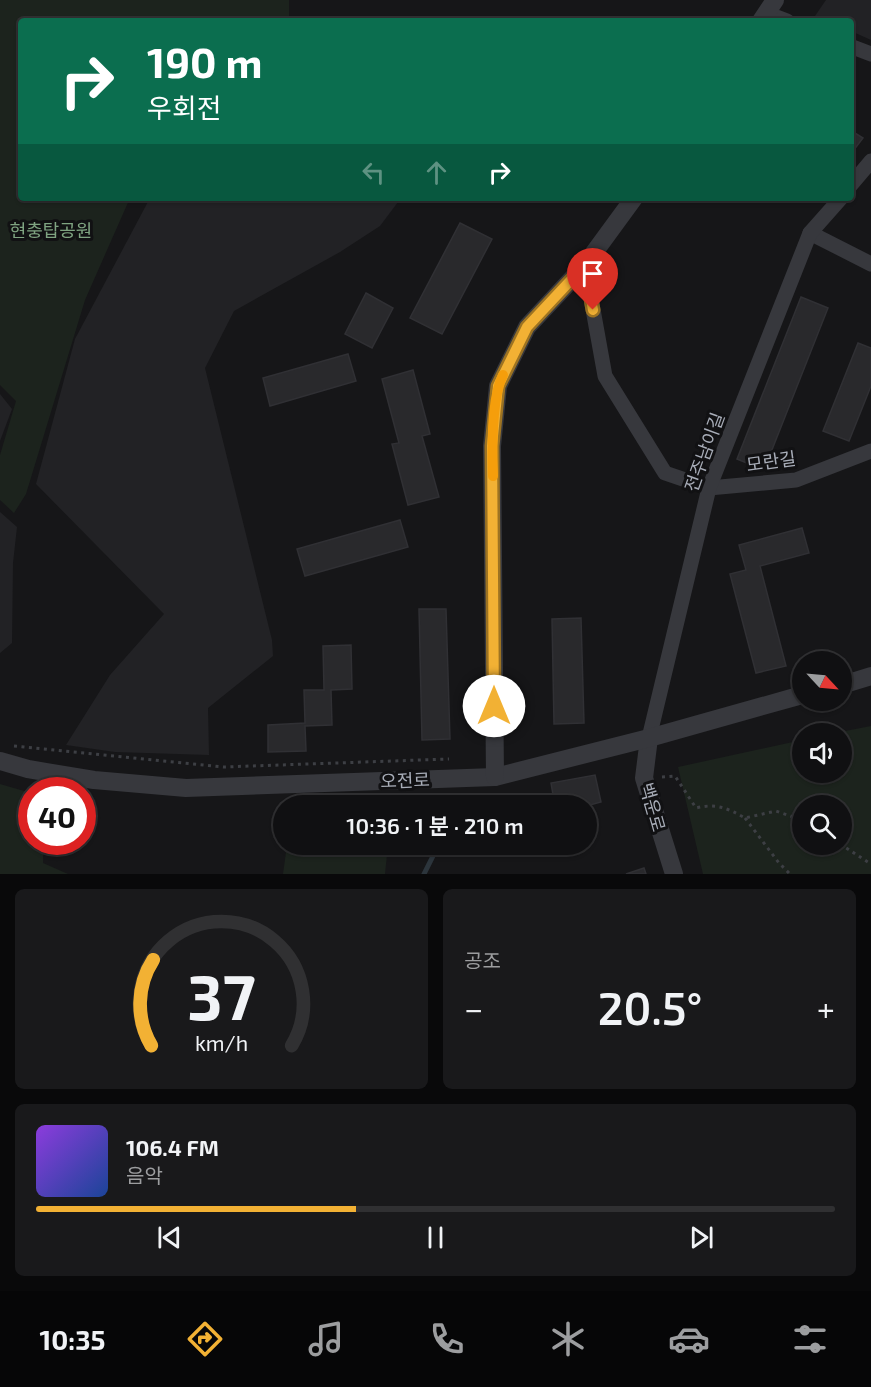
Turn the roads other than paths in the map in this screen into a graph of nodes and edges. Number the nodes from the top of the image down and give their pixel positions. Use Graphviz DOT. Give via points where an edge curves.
graph roads {
  1 [pos="767,11"];
  2 [pos="781,18"];
  3 [pos="854,48"];
  4 [pos="871,54"];
  5 [pos="871,161"];
  6 [pos="854,181"];
  7 [pos="632,201"];
  8 [pos="838,201"];
  9 [pos="810,233"];
  10 [pos="871,264"];
  11 [pos="585,265"];
  12 [pos="871,451"];
  13 [pos="709,488"];
  14 [pos="871,676"];
  15 [pos="852,682"];
  16 [pos="792,698"];
  17 [pos="649,738"];
  18 [pos="3,753"];
  19 [pos="495,777"];
  20 [pos="674,874"];
  1 -- 2 [label="street"];
  3 -- 4 [label="street"];
  5 -- 6 [label="street"];
  7 -- 11 [label="street"];
  8 -- 9 [label="street, 전주남이길"];
  9 -- 10 [label="street"];
  9 -- 13 [label="street, 전주남이길"];
  11 -- 13 [label="street" via="605,376 665,473"];
  11 -- 19 [label="street" via="527,327 498,386 492,446"];
  12 -- 13 [label="street, 모란길" via="796,480"];
  13 -- 17 [label="street, 전주남이길"];
  14 -- 15 [label="street"];
  16 -- 17 [label="street, 오전로"];
  17 -- 19 [label="street, 오전로"];
  17 -- 20 [label="street, 백운로" via="644,778"];
  18 -- 19 [label="street, 오전로" via="28,769 94,780 186,788"];
}
